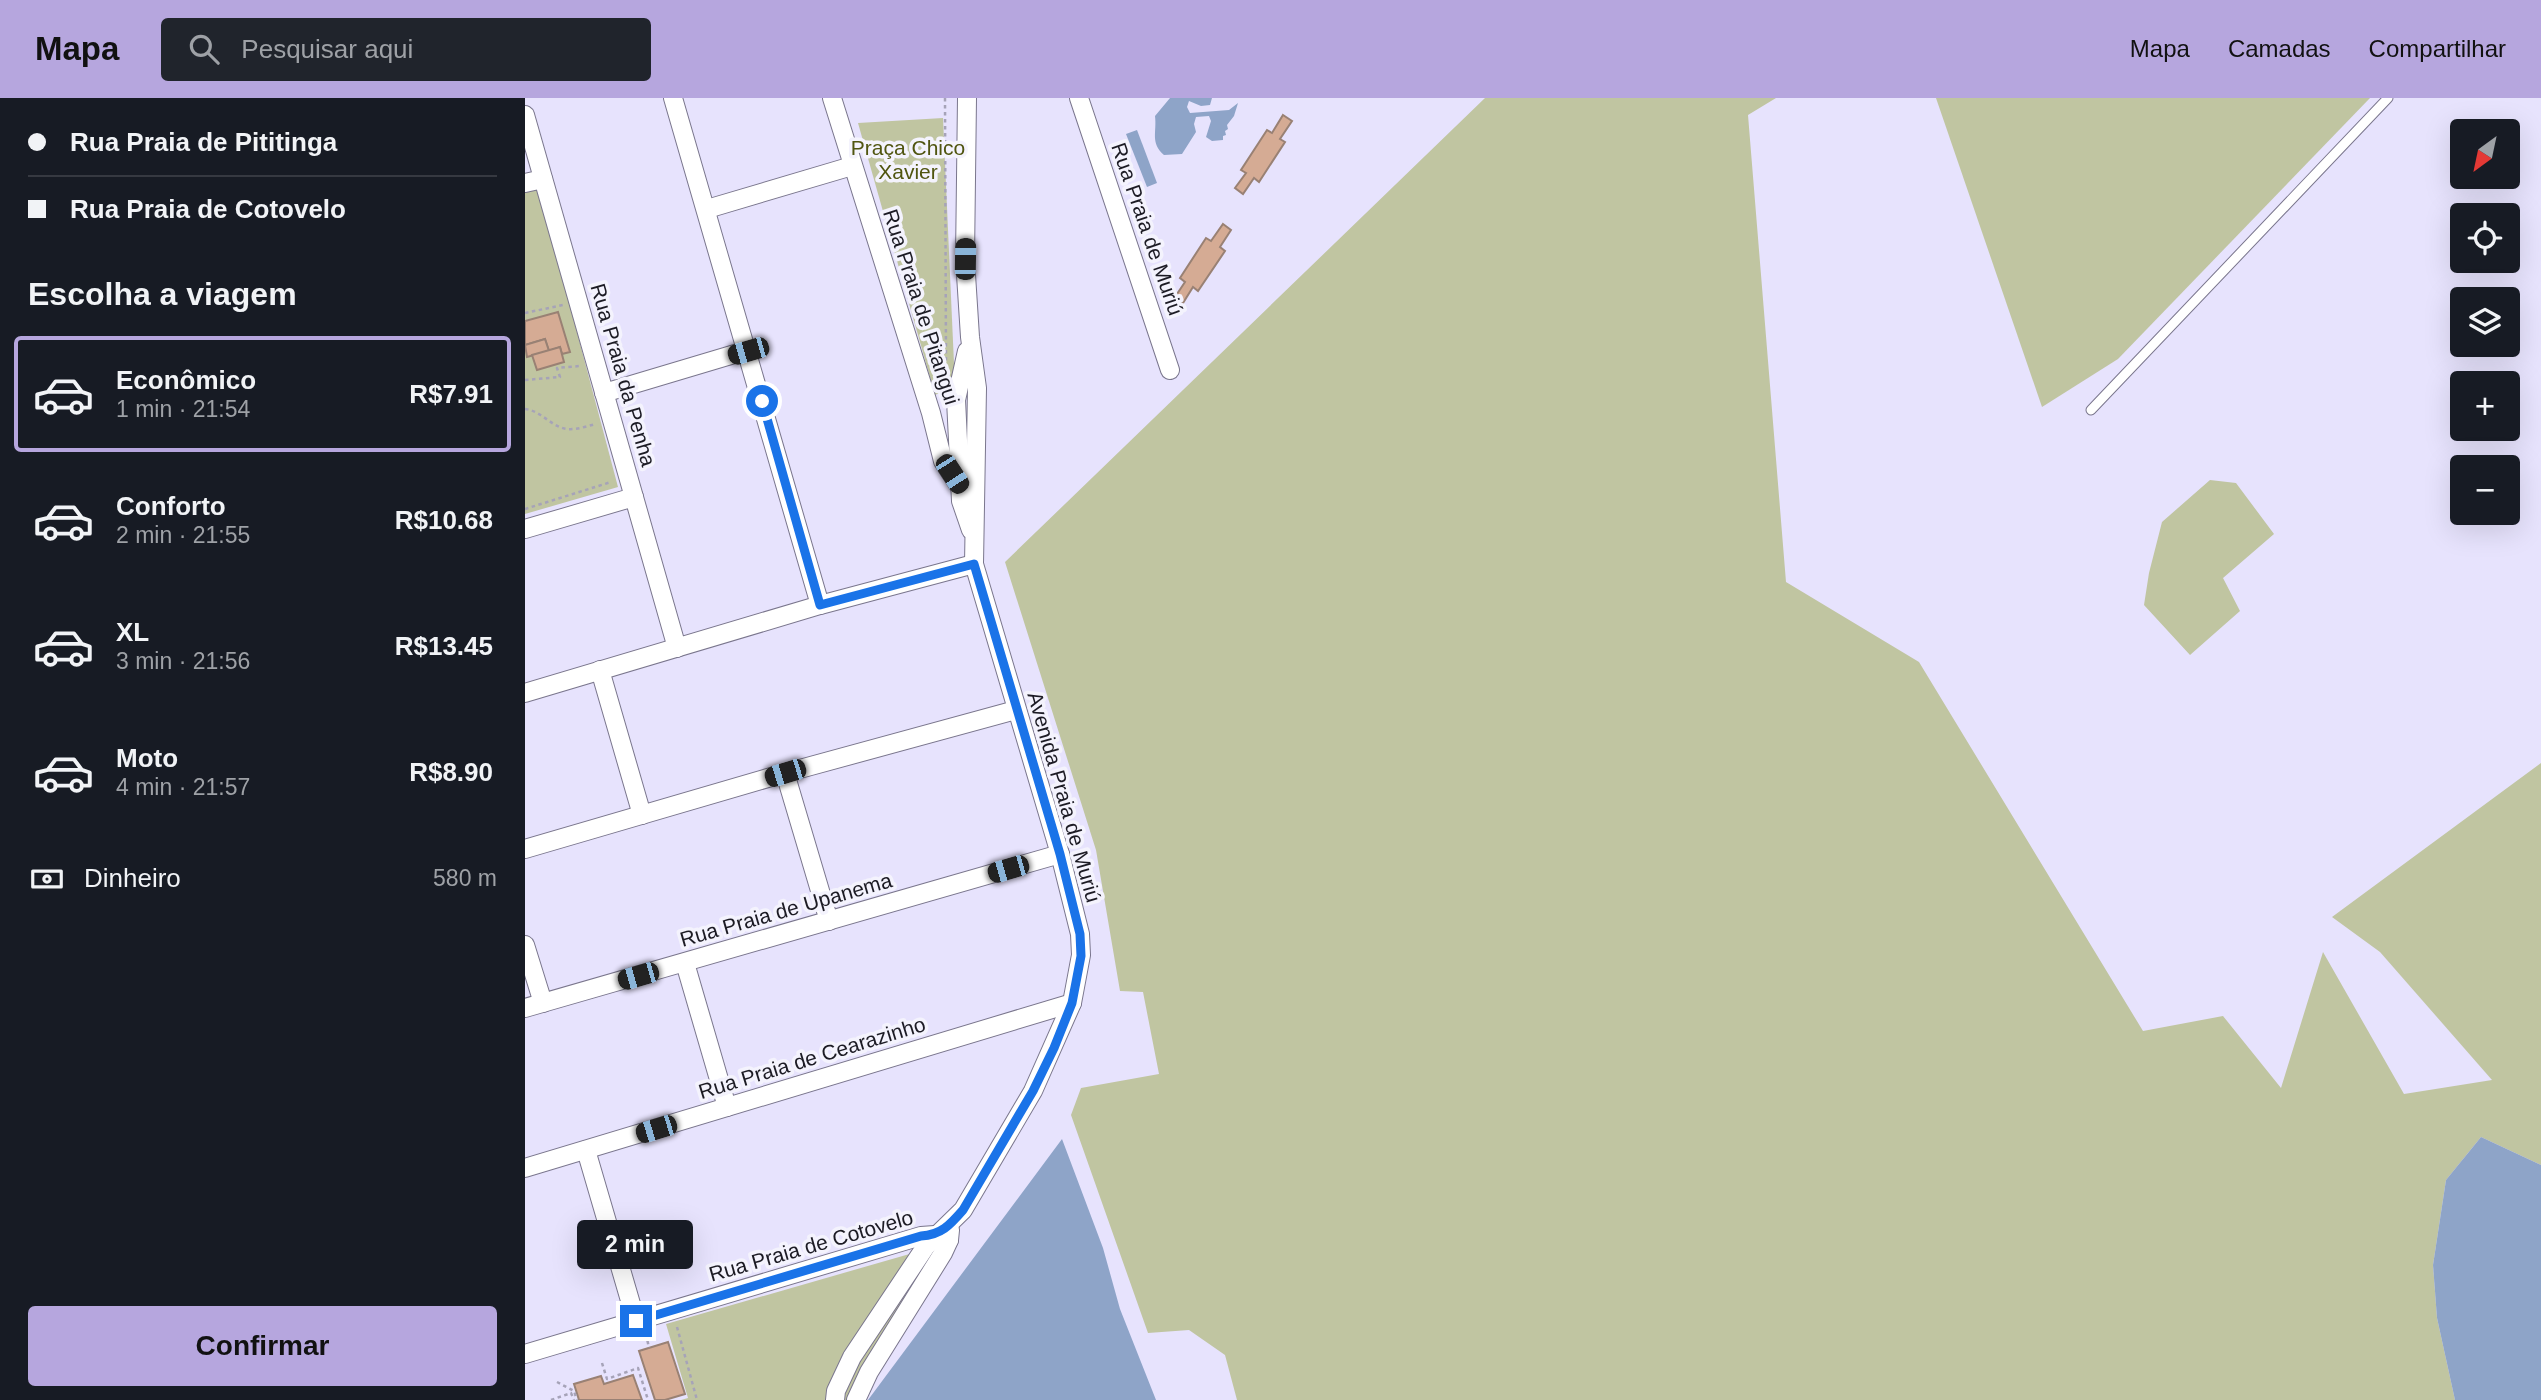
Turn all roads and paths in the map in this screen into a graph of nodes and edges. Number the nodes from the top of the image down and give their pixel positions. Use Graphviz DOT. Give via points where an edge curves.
graph roads {
  1 [pos="673,98"];
  2 [pos="832,98"];
  3 [pos="946,98"];
  4 [pos="967,98"];
  5 [pos="2388,98"];
  6 [pos="1081,99"];
  7 [pos="525,115"];
  8 [pos="852,166"];
  9 [pos="543,179"];
  10 [pos="525,183"];
  11 [pos="707,209"];
  12 [pos="565,304"];
  13 [pos="525,313"];
  14 [pos="748,351"];
  15 [pos="581,365"];
  16 [pos="946,369"];
  17 [pos="1170,370"];
  18 [pos="525,380"];
  19 [pos="969,385"];
  20 [pos="604,393"];
  21 [pos="925,394"];
  22 [pos="525,410"];
  23 [pos="2091,410"];
  24 [pos="931,413"];
  25 [pos="957,419"];
  26 [pos="976,420"];
  27 [pos="596,424"];
  28 [pos="612,483"];
  29 [pos="961,487"];
  30 [pos="633,497"];
  31 [pos="525,509"];
  32 [pos="525,529"];
  33 [pos="976,545"];
  34 [pos="974,564"];
  35 [pos="820,605"];
  36 [pos="677,648"];
  37 [pos="600,670"];
  38 [pos="525,693"];
  39 [pos="1016,710"];
  40 [pos="785,773"];
  41 [pos="642,815"];
  42 [pos="525,849"];
  43 [pos="1060,854"];
  44 [pos="829,920"];
  45 [pos="525,945"];
  46 [pos="685,963"];
  47 [pos="543,1003"];
  48 [pos="1072,1003"];
  49 [pos="525,1008"];
  50 [pos="727,1107"];
  51 [pos="586,1150"];
  52 [pos="525,1168"];
  53 [pos="945,1233"];
  54 [pos="672,1311"];
  55 [pos="636,1321"];
  56 [pos="647,1336"];
  57 [pos="649,1348"];
  58 [pos="525,1354"];
  59 [pos="602,1363"];
  60 [pos="557,1382"];
  61 [pos="551,1400"];
  62 [pos="575,1400"];
  63 [pos="648,1400"];
  64 [pos="697,1400"];
  65 [pos="835,1400"];
  66 [pos="856,1400"];
  1 -- 11 [label="street"];
  2 -- 8 [label="street, Rua Praia de Pitangui"];
  3 -- 16 [label="path"];
  4 -- 19 [label="street"];
  5 -- 23 [label="lane"];
  6 -- 17 [label="street, Rua Praia de Muriú"];
  7 -- 9 [label="street, Rua Praia da Penha"];
  8 -- 11 [label="street"];
  8 -- 21 [label="street, Rua Praia de Pitangui"];
  9 -- 10 [label="street"];
  9 -- 20 [label="street, Rua Praia da Penha"];
  11 -- 14 [label="street"];
  12 -- 13 [label="path"];
  14 -- 20 [label="street"];
  14 -- 35 [label="street"];
  15 -- 18 [label="path" via="557,368 559,377"];
  19 -- 21 [label="street" via="945,394"];
  19 -- 25 [label="street" via="957,400"];
  19 -- 26 [label="street"];
  20 -- 30 [label="street, Rua Praia da Penha"];
  21 -- 24 [label="street, Rua Praia de Pitangui"];
  22 -- 27 [label="path" via="565,429"];
  24 -- 25 [label="street"];
  24 -- 29 [label="street, Rua Praia de Pitangui" via="943,460"];
  25 -- 26 [label="street"];
  25 -- 29 [label="street"];
  26 -- 33 [label="street"];
  28 -- 31 [label="path"];
  29 -- 33 [label="street" via="961,501"];
  30 -- 32 [label="street"];
  30 -- 36 [label="street, Rua Praia da Penha"];
  33 -- 34 [label="street"];
  34 -- 35 [label="street"];
  34 -- 39 [label="street, Avenida Praia de Muriú"];
  35 -- 36 [label="street"];
  36 -- 37 [label="street"];
  37 -- 38 [label="street"];
  37 -- 41 [label="street"];
  39 -- 40 [label="street"];
  39 -- 43 [label="street, Avenida Praia de Muriú"];
  40 -- 41 [label="street"];
  40 -- 44 [label="street"];
  41 -- 42 [label="street"];
  43 -- 44 [label="street, Rua Praia de Upanema"];
  43 -- 48 [label="street, Avenida Praia de Muriú" via="1080,934 1081,956"];
  44 -- 46 [label="street, Rua Praia de Upanema"];
  45 -- 47 [label="street"];
  46 -- 47 [label="street, Rua Praia de Upanema"];
  46 -- 50 [label="street"];
  47 -- 49 [label="street, Rua Praia de Upanema"];
  48 -- 50 [label="street, Rua Praia de Cearazinho"];
  48 -- 53 [label="street, Avenida Praia de Muriú" via="1033,1091"];
  50 -- 51 [label="street, Rua Praia de Cearazinho"];
  51 -- 52 [label="street, Rua Praia de Cearazinho"];
  51 -- 55 [label="street"];
  53 -- 54 [label="street, Rua Praia de Cotovelo" via="921,1236"];
  53 -- 65 [label="street, Avenida Praia de Muriú" via="852,1357"];
  53 -- 66 [label="street, Avenida Praia de Muriú"];
  54 -- 55 [label="street, Rua Praia de Cotovelo"];
  54 -- 64 [label="path"];
  55 -- 58 [label="street, Rua Praia de Cotovelo"];
  56 -- 57 [label="path"];
  59 -- 63 [label="path" via="608,1381 638,1368"];
  60 -- 62 [label="path" via="574,1391"];
  61 -- 62 [label="path" via="571,1393"];
}
